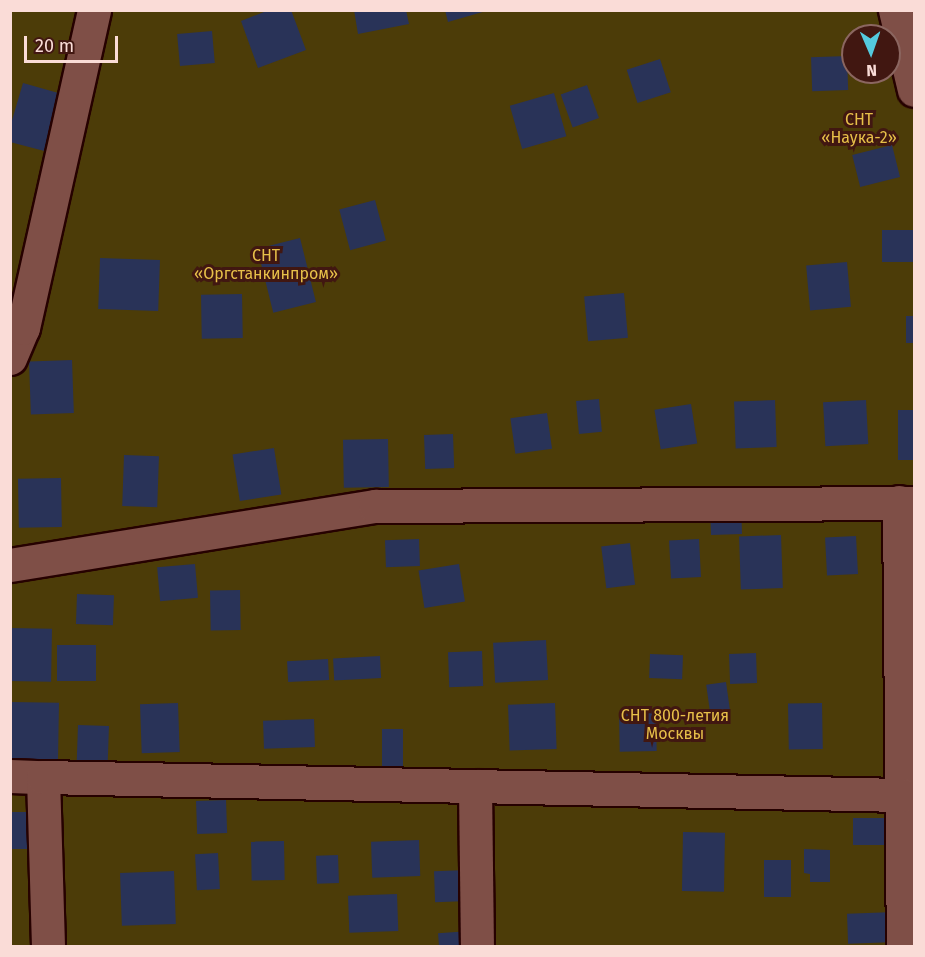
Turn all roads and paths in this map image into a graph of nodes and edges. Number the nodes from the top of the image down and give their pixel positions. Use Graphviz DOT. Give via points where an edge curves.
graph roads {
  1 [pos="94,10"];
  2 [pos="895,10"];
  3 [pos="915,90"];
  4 [pos="10,358"];
  5 [pos="907,502"];
  6 [pos="10,565"];
  7 [pos="10,776"];
  8 [pos="43,777"];
  9 [pos="475,786"];
  10 [pos="903,795"];
  11 [pos="48,946"];
  12 [pos="477,946"];
  13 [pos="903,946"];
  1 -- 4 [label="street" via="23,328"];
  2 -- 3 [label="street"];
  5 -- 6 [label="street" via="375,506"];
  5 -- 10 [label="street"];
  7 -- 8 [label="street"];
  8 -- 9 [label="street"];
  8 -- 11 [label="street"];
  9 -- 10 [label="street"];
  9 -- 12 [label="street"];
  10 -- 13 [label="street"];
}
